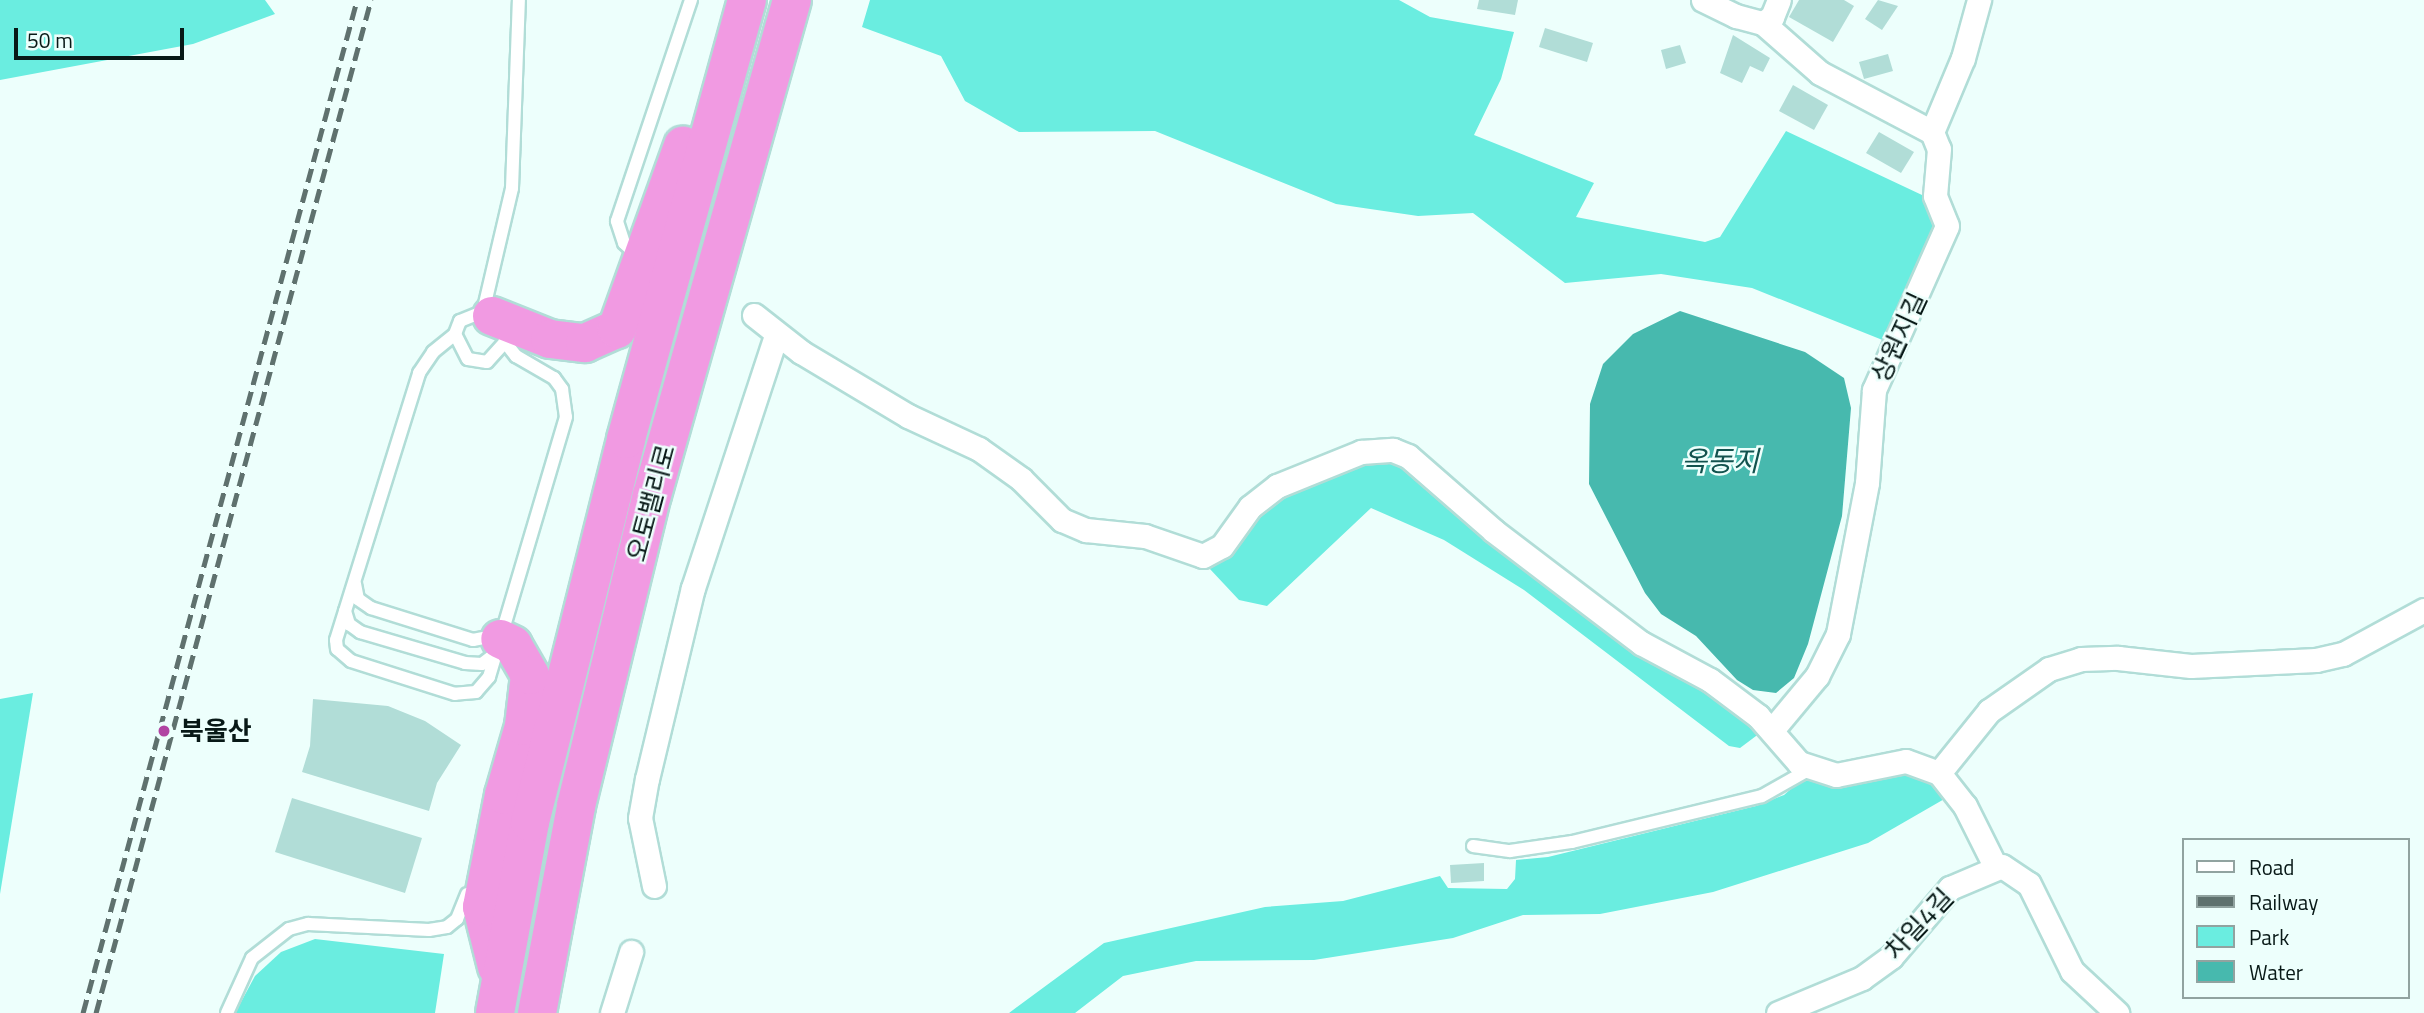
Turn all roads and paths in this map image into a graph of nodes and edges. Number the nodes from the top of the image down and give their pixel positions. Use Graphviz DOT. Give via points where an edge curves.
graph roads {
  1 [pos="519,0"];
  2 [pos="691,0"];
  3 [pos="737,0"];
  4 [pos="747,0"];
  5 [pos="792,0"];
  6 [pos="1703,0"];
  7 [pos="1779,0"];
  8 [pos="1979,0"];
  9 [pos="1763,23"];
  10 [pos="1932,132"];
  11 [pos="638,256"];
  12 [pos="754,316"];
  13 [pos="493,324"];
  14 [pos="455,334"];
  15 [pos="776,335"];
  16 [pos="355,580"];
  17 [pos="2424,610"];
  18 [pos="345,611"];
  19 [pos="503,658"];
  20 [pos="1772,730"];
  21 [pos="1810,769"];
  22 [pos="1939,773"];
  23 [pos="1473,846"];
  24 [pos="477,858"];
  25 [pos="1995,866"];
  26 [pos="470,881"];
  27 [pos="654,886"];
  28 [pos="631,952"];
  29 [pos="498,1000"];
  30 [pos="227,1013"];
  31 [pos="537,1013"];
  32 [pos="612,1013"];
  33 [pos="1778,1013"];
  34 [pos="2117,1013"];
  1 -- 13 [label="lane" via="512,188"];
  2 -- 11 [label="lane" via="617,221 624,243"];
  3 -- 13 [label="highway" via="617,329 585,343"];
  4 -- 29 [label="highway, 오토밸리로" via="626,439 530,822"];
  5 -- 31 [label="highway, 오토밸리로" via="652,495 576,806"];
  6 -- 9 [label="street"];
  7 -- 9 [label="street" via="1772,17"];
  8 -- 10 [label="street" via="1967,47"];
  9 -- 10 [label="street" via="1820,72"];
  10 -- 20 [label="street, 상원지길" via="1939,149 1935,197 1947,226 1874,390 1867,483 1844,613 1817,676"];
  12 -- 15 [label="street"];
  13 -- 14 [label="lane" via="468,314"];
  13 -- 14 [label="lane" via="487,362 468,359"];
  13 -- 19 [label="lane" via="524,363 554,378 562,389 566,417"];
  14 -- 16 [label="lane" via="433,352 419,373"];
  15 -- 20 [label="street" via="908,416 979,449 1021,479 1062,520 1086,530 1145,536 1203,556 1222,546 1250,507 1277,486 1361,452 1393,450 1408,456 1494,531 1642,643 1710,680"];
  15 -- 27 [label="street" via="693,588 648,779 640,818"];
  16 -- 18 [label="lane"];
  16 -- 19 [label="lane" via="358,598 371,608 484,640"];
  17 -- 22 [label="street" via="2343,654 2316,660 2191,666 2081,659 2049,669 1989,710"];
  18 -- 19 [label="lane" via="349,624 360,632 465,663"];
  18 -- 19 [label="lane" via="337,649 351,661 467,694 484,685"];
  19 -- 24 [label="lane" via="518,699"];
  19 -- 29 [label="highway" via="513,646 530,675 524,726 504,795 482,907"];
  20 -- 21 [label="street" via="1790,755"];
  21 -- 22 [label="street" via="1836,775 1906,761"];
  21 -- 23 [label="lane" via="1762,796 1572,842 1510,851"];
  22 -- 25 [label="street" via="1971,816"];
  25 -- 33 [label="street, 차일4길" via="1950,888 1879,967"];
  25 -- 34 [label="street" via="2010,869 2029,884 2072,971"];
  26 -- 30 [label="lane" via="464,906 447,927 418,930 308,924 289,929 251,958"];
  28 -- 32 [label="street"];
}
